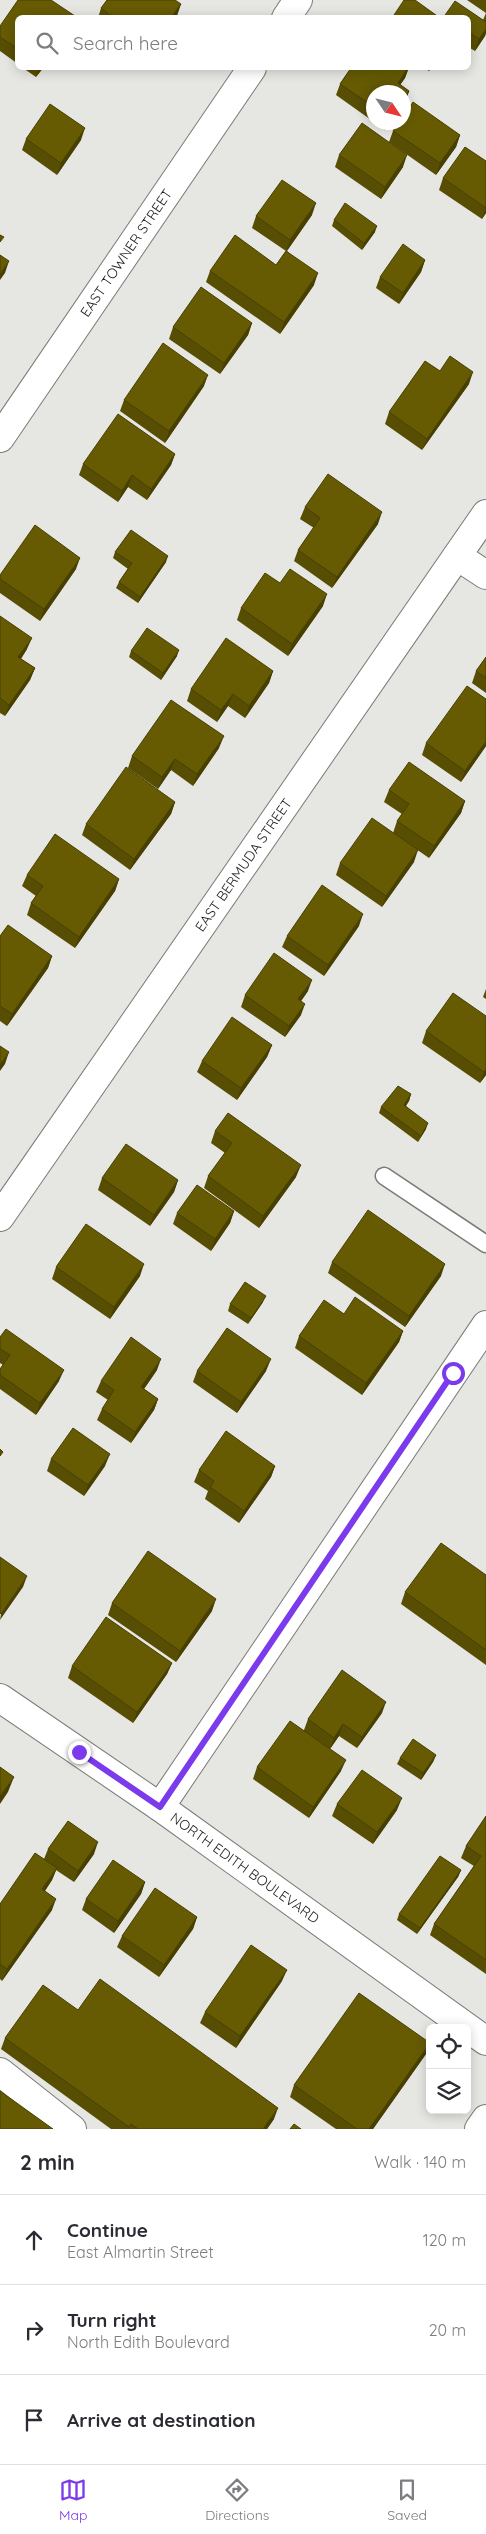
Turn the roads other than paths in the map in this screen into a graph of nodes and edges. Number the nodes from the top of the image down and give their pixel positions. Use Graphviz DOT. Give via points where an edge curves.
graph roads {
  1 [pos="298,0"];
  2 [pos="288,15"];
  3 [pos="251,70"];
  4 [pos="0,438"];
  5 [pos="486,514"];
  6 [pos="457,556"];
  7 [pos="486,575"];
  8 [pos="384,1176"];
  9 [pos="0,1217"];
  10 [pos="486,1244"];
  11 [pos="486,1325"];
  12 [pos="0,1698"];
  13 [pos="160,1807"];
  14 [pos="486,2041"];
  15 [pos="0,2072"];
  16 [pos="486,2119"];
  17 [pos="72,2129"];
  18 [pos="479,2129"];
  1 -- 2 [label="street"];
  3 -- 4 [label="street, EAST TOWNER STREET"];
  5 -- 6 [label="street, EAST BERMUDA STREET"];
  6 -- 7 [label="street"];
  6 -- 9 [label="street, EAST BERMUDA STREET"];
  8 -- 10 [label="lane"];
  11 -- 13 [label="street"];
  12 -- 13 [label="street, NORTH EDITH BOULEVARD"];
  13 -- 14 [label="street, NORTH EDITH BOULEVARD"];
  15 -- 17 [label="street"];
  16 -- 18 [label="street"];
}
